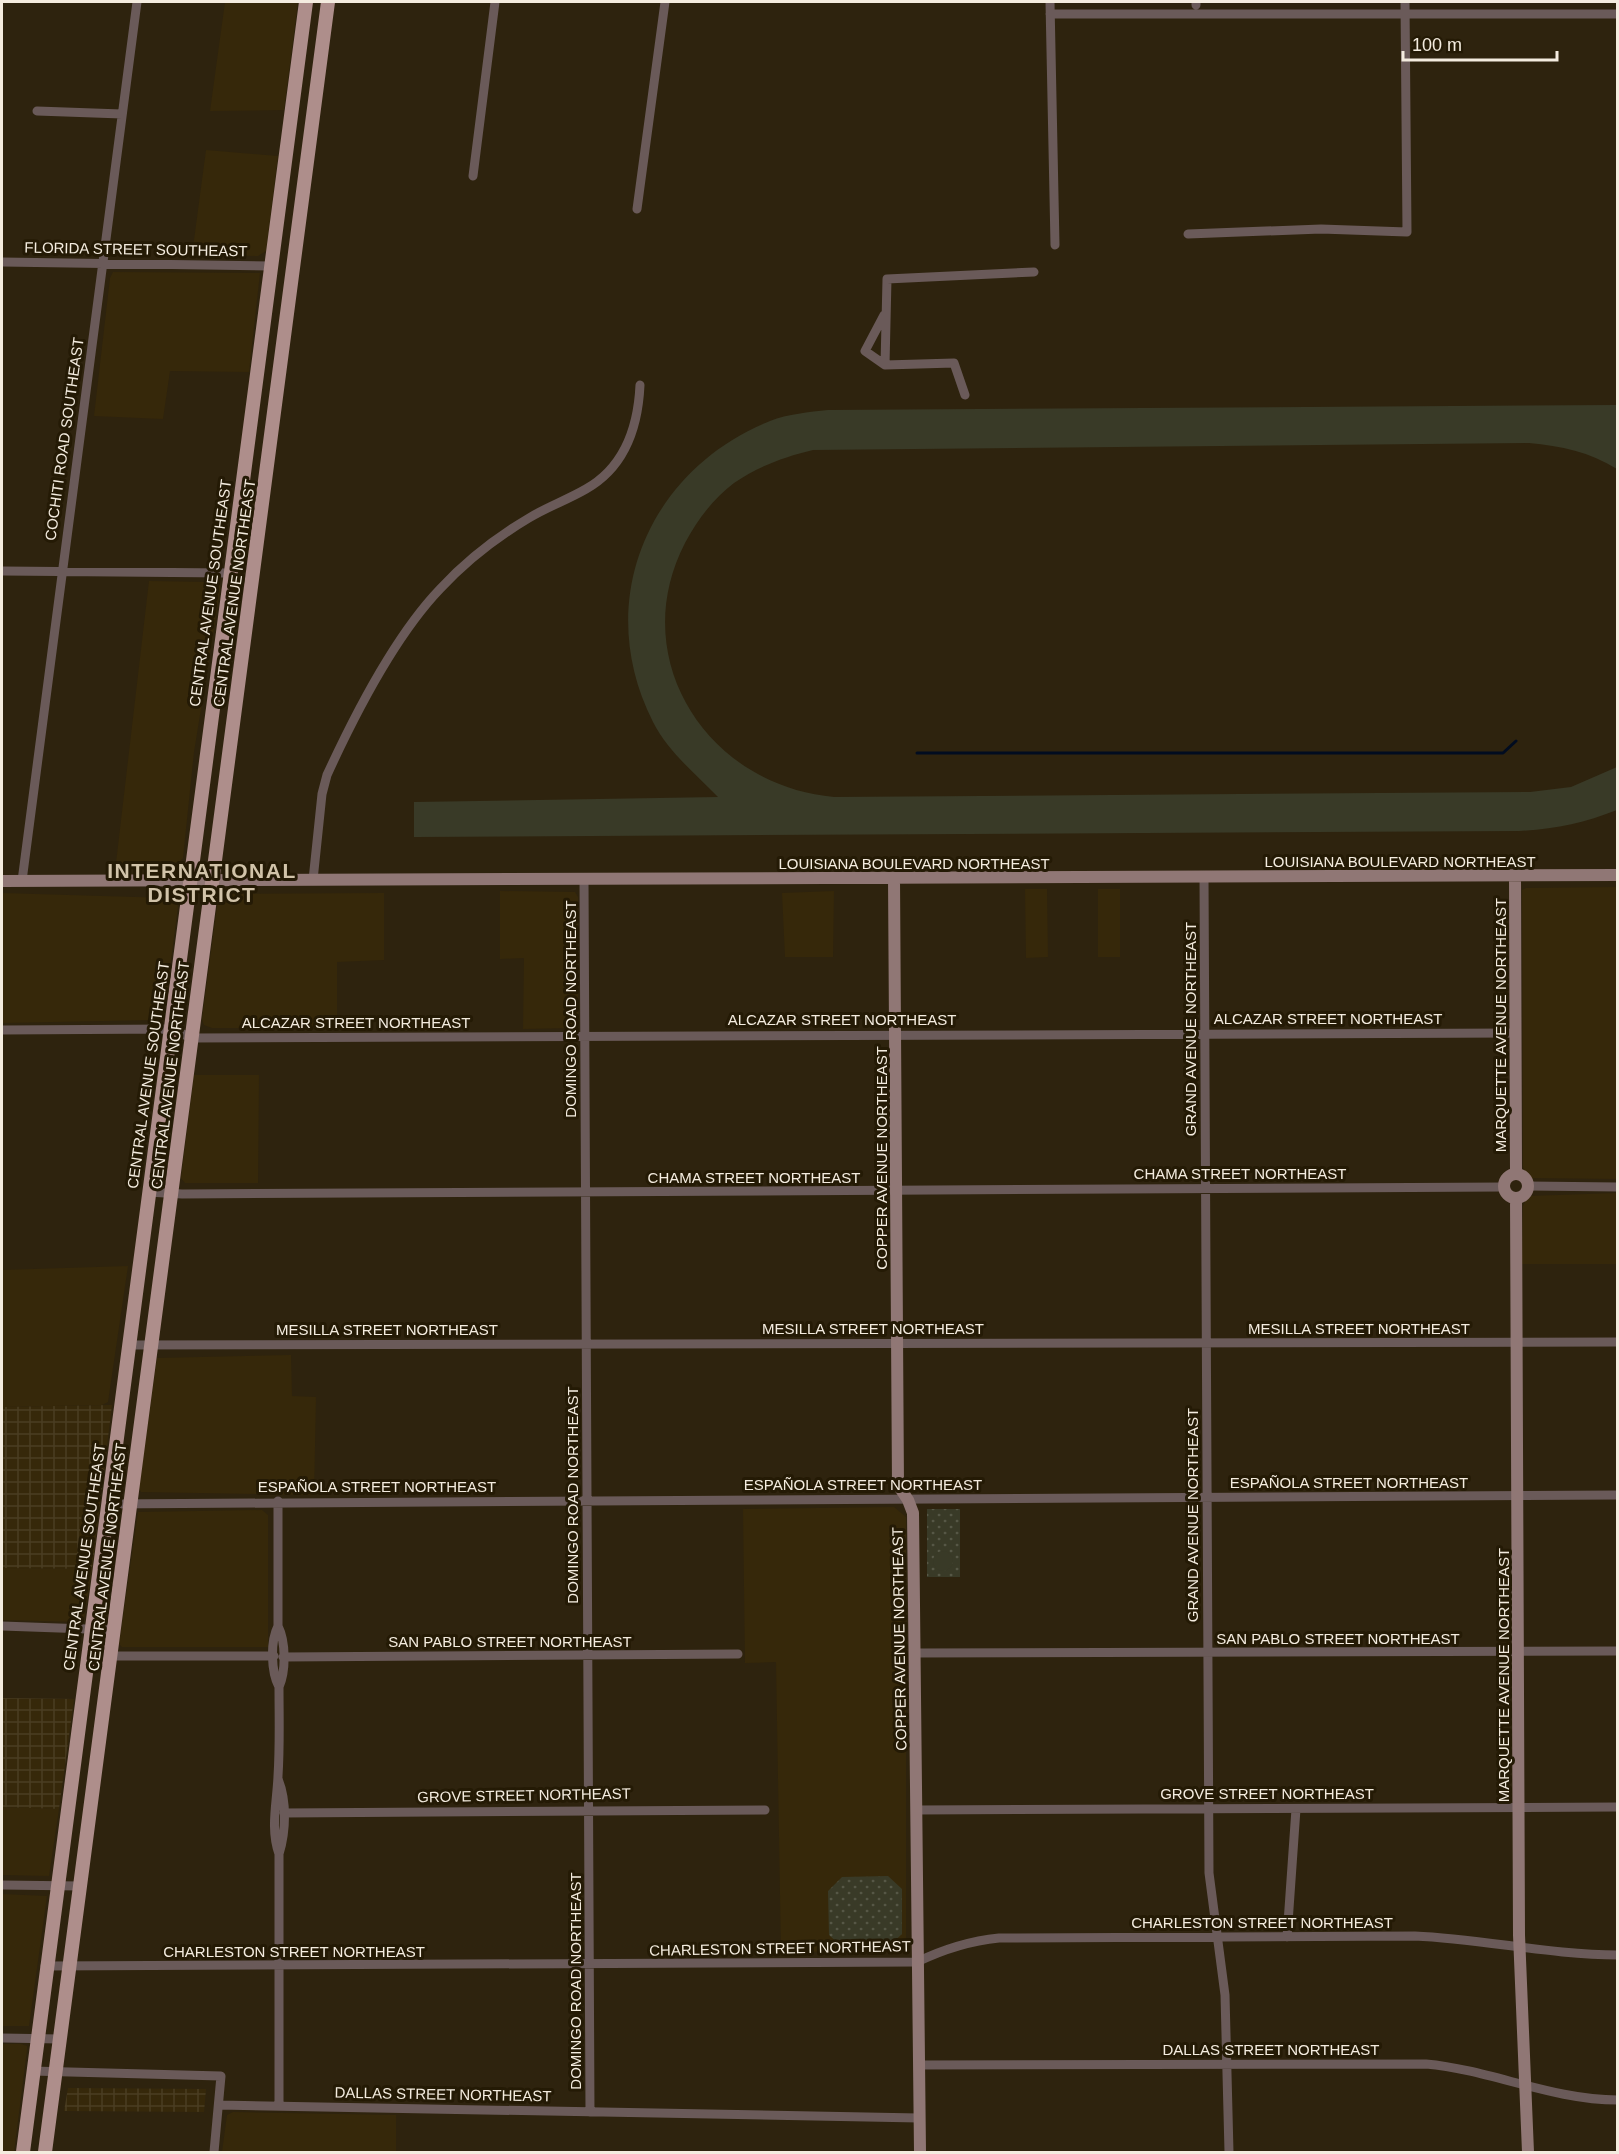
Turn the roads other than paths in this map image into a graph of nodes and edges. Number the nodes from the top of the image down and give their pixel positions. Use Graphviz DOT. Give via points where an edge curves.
graph roads {
  1 [pos="137,2"];
  2 [pos="306,2"];
  3 [pos="328,2"];
  4 [pos="495,2"];
  5 [pos="665,2"];
  6 [pos="1050,2"];
  7 [pos="1405,2"];
  8 [pos="1050,14"];
  9 [pos="1617,14"];
  10 [pos="1405,16"];
  11 [pos="37,111"];
  12 [pos="122,114"];
  13 [pos="473,176"];
  14 [pos="637,209"];
  15 [pos="1188,234"];
  16 [pos="1055,245"];
  17 [pos="2,262"];
  18 [pos="103,264"];
  19 [pos="271,266"];
  20 [pos="1034,272"];
  21 [pos="886,310"];
  22 [pos="885,364"];
  23 [pos="640,385"];
  24 [pos="966,395"];
  25 [pos="2,571"];
  26 [pos="62,572"];
  27 [pos="229,573"];
  28 [pos="1515,875"];
  29 [pos="1617,875"];
  30 [pos="1204,877"];
  31 [pos="894,878"];
  32 [pos="584,879"];
  33 [pos="190,880"];
  34 [pos="211,880"];
  35 [pos="313,880"];
  36 [pos="2,881"];
  37 [pos="22,881"];
  38 [pos="171,1029"];
  39 [pos="2,1030"];
  40 [pos="1206,1033"];
  41 [pos="1514,1033"];
  42 [pos="896,1034"];
  43 [pos="585,1036"];
  44 [pos="192,1038"];
  45 [pos="1516,1174"];
  46 [pos="1528,1186"];
  47 [pos="1504,1187"];
  48 [pos="1617,1187"];
  49 [pos="1206,1188"];
  50 [pos="897,1191"];
  51 [pos="148,1192"];
  52 [pos="585,1192"];
  53 [pos="172,1194"];
  54 [pos="1516,1198"];
  55 [pos="1516,1342"];
  56 [pos="1617,1342"];
  57 [pos="896,1343"];
  58 [pos="1206,1343"];
  59 [pos="586,1344"];
  60 [pos="128,1345"];
  61 [pos="151,1345"];
  62 [pos="1518,1496"];
  63 [pos="1617,1496"];
  64 [pos="1207,1497"];
  65 [pos="908,1500"];
  66 [pos="278,1501"];
  67 [pos="587,1501"];
  68 [pos="131,1503"];
  69 [pos="108,1504"];
  70 [pos="2,1626"];
  71 [pos="91,1630"];
  72 [pos="115,1630"];
  73 [pos="1617,1651"];
  74 [pos="1518,1652"];
  75 [pos="915,1653"];
  76 [pos="1207,1653"];
  77 [pos="738,1654"];
  78 [pos="588,1655"];
  79 [pos="87,1656"];
  80 [pos="112,1656"];
  81 [pos="279,1657"];
  82 [pos="278,1779"];
  83 [pos="1518,1807"];
  84 [pos="1617,1807"];
  85 [pos="1208,1808"];
  86 [pos="590,1809"];
  87 [pos="1296,1809"];
  88 [pos="765,1810"];
  89 [pos="916,1810"];
  90 [pos="284,1813"];
  91 [pos="279,1854"];
  92 [pos="2,1885"];
  93 [pos="57,1885"];
  94 [pos="81,1886"];
  95 [pos="1287,1937"];
  96 [pos="1217,1938"];
  97 [pos="1519,1945"];
  98 [pos="1617,1955"];
  99 [pos="917,1962"];
  100 [pos="590,1965"];
  101 [pos="45,1966"];
  102 [pos="70,1966"];
  103 [pos="280,1966"];
  104 [pos="2,2038"];
  105 [pos="36,2038"];
  106 [pos="60,2039"];
  107 [pos="1227,2064"];
  108 [pos="920,2065"];
  109 [pos="32,2071"];
  110 [pos="56,2072"];
  111 [pos="1525,2085"];
  112 [pos="1617,2100"];
  113 [pos="220,2104"];
  114 [pos="279,2105"];
  115 [pos="590,2112"];
  116 [pos="919,2118"];
  117 [pos="23,2152"];
  118 [pos="45,2152"];
  119 [pos="214,2152"];
  120 [pos="920,2152"];
  121 [pos="1229,2152"];
  122 [pos="1528,2152"];
  1 -- 12 [label="street, COCHITI ROAD SOUTHEAST"];
  2 -- 19 [label="main road, CENTRAL AVENUE SOUTHEAST"];
  3 -- 34 [label="main road, CENTRAL AVENUE NORTHEAST"];
  4 -- 13 [label="street"];
  5 -- 14 [label="street"];
  6 -- 8 [label="street"];
  7 -- 10 [label="street"];
  8 -- 10 [label="street"];
  8 -- 16 [label="street"];
  9 -- 10 [label="street"];
  10 -- 15 [label="street" via="1407,232 1321,229"];
  11 -- 12 [label="street"];
  12 -- 18 [label="street, COCHITI ROAD SOUTHEAST"];
  17 -- 18 [label="street, FLORIDA STREET SOUTHEAST"];
  18 -- 19 [label="street, FLORIDA STREET SOUTHEAST"];
  18 -- 26 [label="street, COCHITI ROAD SOUTHEAST"];
  19 -- 27 [label="main road, CENTRAL AVENUE SOUTHEAST"];
  20 -- 21 [label="street" via="886,279"];
  21 -- 22 [label="street"];
  21 -- 22 [label="street" via="865,351"];
  22 -- 24 [label="street" via="954,363"];
  23 -- 35 [label="street" via="635,427 613,467 588,488 530,517 473,558 406,630 327,775"];
  25 -- 26 [label="street"];
  26 -- 27 [label="street"];
  26 -- 37 [label="street, COCHITI ROAD SOUTHEAST"];
  27 -- 33 [label="main road, CENTRAL AVENUE SOUTHEAST"];
  28 -- 29 [label="street, LOUISIANA BOULEVARD NORTHEAST"];
  28 -- 30 [label="street, LOUISIANA BOULEVARD NORTHEAST"];
  28 -- 41 [label="street, MARQUETTE AVENUE NORTHEAST"];
  30 -- 31 [label="street, LOUISIANA BOULEVARD NORTHEAST"];
  30 -- 40 [label="street, GRAND AVENUE NORTHEAST"];
  31 -- 32 [label="street, LOUISIANA BOULEVARD NORTHEAST"];
  31 -- 42 [label="street, COPPER AVENUE NORTHEAST"];
  32 -- 35 [label="street, LOUISIANA BOULEVARD NORTHEAST"];
  32 -- 43 [label="street, DOMINGO ROAD NORTHEAST"];
  33 -- 34 [label="street, LOUISIANA BOULEVARD NORTHEAST"];
  33 -- 37 [label="street, LOUISIANA BOULEVARD NORTHEAST"];
  33 -- 38 [label="main road, CENTRAL AVENUE SOUTHEAST"];
  34 -- 35 [label="street, LOUISIANA BOULEVARD NORTHEAST"];
  34 -- 44 [label="main road, CENTRAL AVENUE NORTHEAST"];
  36 -- 37 [label="street, LOUISIANA BOULEVARD NORTHEAST"];
  38 -- 39 [label="street"];
  38 -- 44 [label="street, ALCAZAR STREET NORTHEAST"];
  38 -- 51 [label="main road, CENTRAL AVENUE SOUTHEAST"];
  40 -- 41 [label="street, ALCAZAR STREET NORTHEAST"];
  40 -- 42 [label="street, ALCAZAR STREET NORTHEAST"];
  40 -- 49 [label="street, GRAND AVENUE NORTHEAST"];
  41 -- 45 [label="street, MARQUETTE AVENUE NORTHEAST"];
  42 -- 43 [label="street, ALCAZAR STREET NORTHEAST"];
  42 -- 50 [label="street, COPPER AVENUE NORTHEAST"];
  43 -- 44 [label="street, ALCAZAR STREET NORTHEAST"];
  43 -- 52 [label="street, DOMINGO ROAD NORTHEAST"];
  44 -- 53 [label="main road, CENTRAL AVENUE NORTHEAST"];
  45 -- 46 [label="street"];
  45 -- 47 [label="street" via="1506,1180"];
  46 -- 48 [label="street"];
  46 -- 54 [label="street"];
  47 -- 49 [label="street, CHAMA STREET NORTHEAST"];
  47 -- 54 [label="street" via="1509,1196"];
  49 -- 50 [label="street, CHAMA STREET NORTHEAST"];
  49 -- 58 [label="street, GRAND AVENUE NORTHEAST"];
  50 -- 52 [label="street, CHAMA STREET NORTHEAST"];
  50 -- 57 [label="street, COPPER AVENUE NORTHEAST"];
  51 -- 53 [label="street, CHAMA STREET NORTHEAST"];
  51 -- 60 [label="main road, CENTRAL AVENUE SOUTHEAST"];
  52 -- 53 [label="street, CHAMA STREET NORTHEAST"];
  52 -- 59 [label="street, DOMINGO ROAD NORTHEAST"];
  53 -- 61 [label="main road, CENTRAL AVENUE NORTHEAST"];
  54 -- 55 [label="street, MARQUETTE AVENUE NORTHEAST"];
  55 -- 56 [label="street, MESILLA STREET NORTHEAST"];
  55 -- 58 [label="street, MESILLA STREET NORTHEAST"];
  55 -- 62 [label="street, MARQUETTE AVENUE NORTHEAST"];
  57 -- 58 [label="street, MESILLA STREET NORTHEAST"];
  57 -- 59 [label="street, MESILLA STREET NORTHEAST"];
  57 -- 65 [label="street, COPPER AVENUE NORTHEAST" via="898,1485"];
  58 -- 64 [label="street, GRAND AVENUE NORTHEAST"];
  59 -- 61 [label="street, MESILLA STREET NORTHEAST"];
  59 -- 67 [label="street, DOMINGO ROAD NORTHEAST"];
  60 -- 61 [label="street, MESILLA STREET NORTHEAST"];
  60 -- 69 [label="main road, CENTRAL AVENUE SOUTHEAST"];
  61 -- 68 [label="main road, CENTRAL AVENUE NORTHEAST"];
  62 -- 63 [label="street, ESPAÑOLA STREET NORTHEAST"];
  62 -- 64 [label="street, ESPAÑOLA STREET NORTHEAST"];
  62 -- 74 [label="street, MARQUETTE AVENUE NORTHEAST"];
  64 -- 65 [label="street, ESPAÑOLA STREET NORTHEAST"];
  64 -- 76 [label="street, GRAND AVENUE NORTHEAST"];
  65 -- 67 [label="street, ESPAÑOLA STREET NORTHEAST"];
  65 -- 75 [label="street, COPPER AVENUE NORTHEAST" via="913,1513"];
  66 -- 67 [label="street, ESPAÑOLA STREET NORTHEAST"];
  66 -- 68 [label="street, ESPAÑOLA STREET NORTHEAST"];
  66 -- 81 [label="street" via="278,1626 274,1634"];
  67 -- 78 [label="street, DOMINGO ROAD NORTHEAST"];
  68 -- 69 [label="street, ESPAÑOLA STREET NORTHEAST"];
  68 -- 72 [label="main road, CENTRAL AVENUE NORTHEAST"];
  69 -- 71 [label="main road, CENTRAL AVENUE SOUTHEAST"];
  70 -- 71 [label="street"];
  71 -- 72 [label="street"];
  71 -- 79 [label="main road, CENTRAL AVENUE SOUTHEAST"];
  72 -- 80 [label="main road, CENTRAL AVENUE NORTHEAST"];
  73 -- 74 [label="street, SAN PABLO STREET NORTHEAST"];
  74 -- 76 [label="street, SAN PABLO STREET NORTHEAST"];
  74 -- 83 [label="street, MARQUETTE AVENUE NORTHEAST"];
  75 -- 76 [label="street, SAN PABLO STREET NORTHEAST"];
  75 -- 89 [label="street, COPPER AVENUE NORTHEAST"];
  76 -- 85 [label="street, GRAND AVENUE NORTHEAST"];
  77 -- 78 [label="street, SAN PABLO STREET NORTHEAST"];
  78 -- 81 [label="street, SAN PABLO STREET NORTHEAST"];
  78 -- 86 [label="street, DOMINGO ROAD NORTHEAST"];
  79 -- 80 [label="street, SAN PABLO STREET NORTHEAST"];
  79 -- 93 [label="main road, CENTRAL AVENUE SOUTHEAST"];
  80 -- 81 [label="street, SAN PABLO STREET NORTHEAST"];
  80 -- 94 [label="main road, CENTRAL AVENUE NORTHEAST"];
  81 -- 82 [label="street" via="275,1679 279,1687"];
  82 -- 90 [label="street"];
  82 -- 91 [label="street" via="275,1813"];
  83 -- 84 [label="street, GROVE STREET NORTHEAST"];
  83 -- 87 [label="street, GROVE STREET NORTHEAST"];
  83 -- 97 [label="street, MARQUETTE AVENUE NORTHEAST"];
  85 -- 87 [label="street, GROVE STREET NORTHEAST"];
  85 -- 89 [label="street, GROVE STREET NORTHEAST"];
  85 -- 96 [label="street, GRAND AVENUE NORTHEAST" via="1209,1873"];
  86 -- 88 [label="street, GROVE STREET NORTHEAST"];
  86 -- 90 [label="street, GROVE STREET NORTHEAST"];
  86 -- 100 [label="street, DOMINGO ROAD NORTHEAST"];
  87 -- 95 [label="street"];
  89 -- 99 [label="street, COPPER AVENUE NORTHEAST"];
  90 -- 91 [label="street"];
  91 -- 103 [label="street"];
  92 -- 93 [label="street"];
  93 -- 94 [label="street"];
  93 -- 101 [label="main road, CENTRAL AVENUE SOUTHEAST"];
  94 -- 102 [label="main road, CENTRAL AVENUE NORTHEAST"];
  95 -- 96 [label="street, CHARLESTON STREET NORTHEAST"];
  95 -- 97 [label="street, CHARLESTON STREET NORTHEAST" via="1415,1936"];
  96 -- 99 [label="street, CHARLESTON STREET NORTHEAST" via="999,1938 943,1949"];
  96 -- 107 [label="street, GRAND AVENUE NORTHEAST" via="1225,1995"];
  97 -- 98 [label="street, CHARLESTON STREET NORTHEAST"];
  97 -- 111 [label="street, MARQUETTE AVENUE NORTHEAST"];
  99 -- 100 [label="street, CHARLESTON STREET NORTHEAST"];
  99 -- 108 [label="street, COPPER AVENUE NORTHEAST"];
  100 -- 103 [label="street, CHARLESTON STREET NORTHEAST"];
  100 -- 115 [label="street, DOMINGO ROAD NORTHEAST"];
  101 -- 102 [label="street, CHARLESTON STREET NORTHEAST"];
  101 -- 105 [label="main road, CENTRAL AVENUE SOUTHEAST"];
  102 -- 103 [label="street, CHARLESTON STREET NORTHEAST"];
  102 -- 106 [label="main road, CENTRAL AVENUE NORTHEAST"];
  103 -- 114 [label="street"];
  104 -- 105 [label="street"];
  105 -- 106 [label="street"];
  105 -- 109 [label="main road, CENTRAL AVENUE SOUTHEAST"];
  106 -- 110 [label="main road, CENTRAL AVENUE NORTHEAST"];
  107 -- 108 [label="street, DALLAS STREET NORTHEAST"];
  107 -- 111 [label="street, DALLAS STREET NORTHEAST" via="1426,2064"];
  107 -- 121 [label="street, GRAND AVENUE NORTHEAST"];
  108 -- 116 [label="street, COPPER AVENUE NORTHEAST"];
  109 -- 110 [label="street"];
  109 -- 117 [label="main road, CENTRAL AVENUE SOUTHEAST"];
  110 -- 113 [label="street" via="221,2076"];
  110 -- 118 [label="main road, CENTRAL AVENUE NORTHEAST"];
  111 -- 112 [label="street, DALLAS STREET NORTHEAST" via="1580,2098"];
  111 -- 122 [label="street, MARQUETTE AVENUE NORTHEAST"];
  113 -- 114 [label="street, DALLAS STREET NORTHEAST"];
  113 -- 119 [label="street"];
  114 -- 115 [label="street, DALLAS STREET NORTHEAST"];
  115 -- 116 [label="street, DALLAS STREET NORTHEAST"];
  116 -- 120 [label="street, COPPER AVENUE NORTHEAST"];
}
